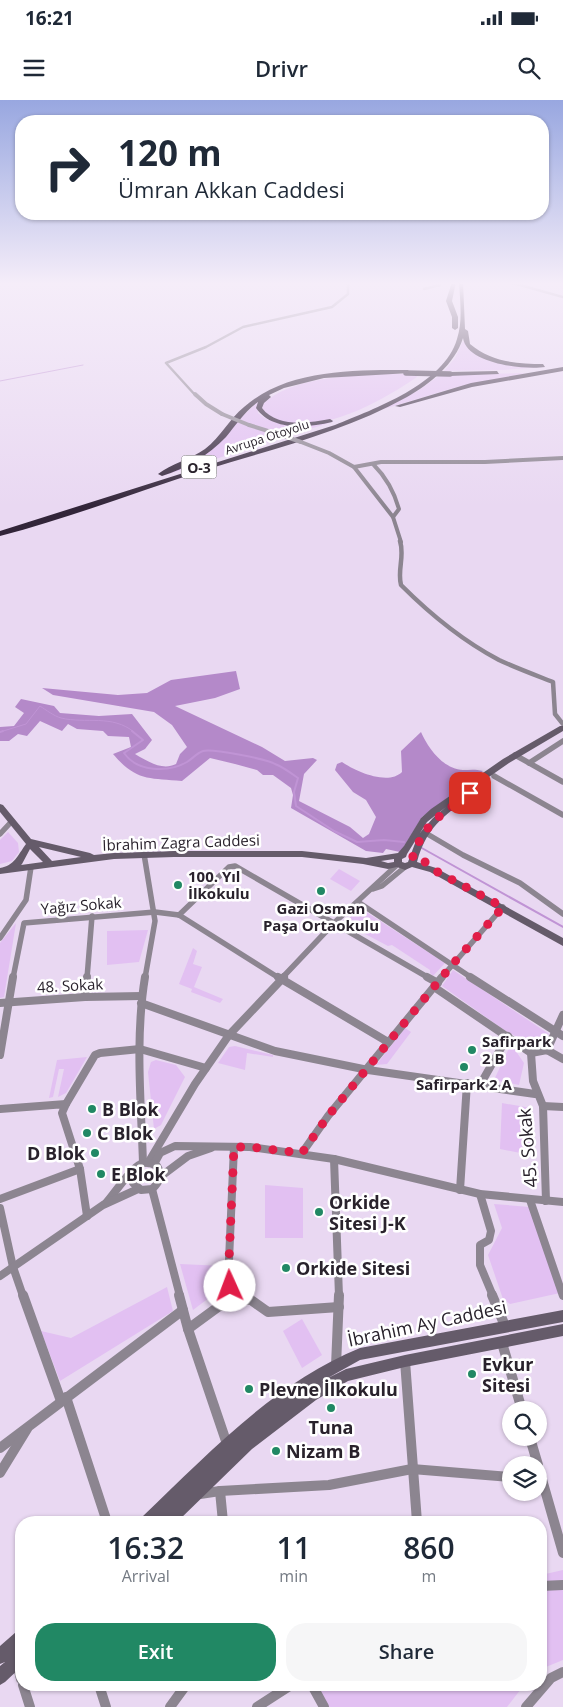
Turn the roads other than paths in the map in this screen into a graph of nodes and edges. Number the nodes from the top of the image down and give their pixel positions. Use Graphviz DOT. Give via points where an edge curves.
graph roads {
  1 [pos="181,357"];
  2 [pos="443,357"];
  3 [pos="451,357"];
  4 [pos="488,357"];
  5 [pos="563,368"];
  6 [pos="407,373"];
  7 [pos="396,396"];
  8 [pos="222,414"];
  9 [pos="329,428"];
  10 [pos="563,458"];
  11 [pos="373,464"];
  12 [pos="354,467"];
  13 [pos="89,502"];
  14 [pos="393,517"];
  15 [pos="0,532"];
  16 [pos="563,726"];
  17 [pos="563,733"];
  18 [pos="563,741"];
  19 [pos="518,756"];
  20 [pos="529,763"];
  21 [pos="494,776"];
  22 [pos="563,782"];
  23 [pos="0,807"];
  24 [pos="563,815"];
  25 [pos="12,821"];
  26 [pos="424,832"];
  27 [pos="0,834"];
  28 [pos="27,842"];
  29 [pos="144,854"];
  30 [pos="98,858"];
  31 [pos="406,862"];
  32 [pos="46,864"];
  33 [pos="31,867"];
  34 [pos="4,871"];
  35 [pos="358,902"];
  36 [pos="503,907"];
  37 [pos="154,912"];
  38 [pos="563,914"];
  39 [pos="179,915"];
  40 [pos="92,916"];
  41 [pos="335,922"];
  42 [pos="0,938"];
  43 [pos="563,942"];
  44 [pos="452,965"];
  45 [pos="281,979"];
  46 [pos="436,985"];
  47 [pos="85,997"];
  48 [pos="141,1000"];
  49 [pos="4,1003"];
  50 [pos="563,1015"];
  51 [pos="556,1031"];
  52 [pos="229,1036"];
  53 [pos="508,1036"];
  54 [pos="563,1036"];
  55 [pos="388,1042"];
  56 [pos="140,1049"];
  57 [pos="547,1050"];
  58 [pos="531,1053"];
  59 [pos="0,1055"];
  60 [pos="563,1059"];
  61 [pos="206,1068"];
  62 [pos="368,1070"];
  63 [pos="467,1084"];
  64 [pos="480,1085"];
  65 [pos="535,1094"];
  66 [pos="66,1104"];
  67 [pos="543,1106"];
  68 [pos="563,1107"];
  69 [pos="0,1109"];
  70 [pos="215,1147"];
  71 [pos="234,1147"];
  72 [pos="302,1153"];
  73 [pos="334,1159"];
  74 [pos="148,1163"];
  75 [pos="80,1169"];
  76 [pos="134,1171"];
  77 [pos="160,1177"];
  78 [pos="138,1189"];
  79 [pos="152,1189"];
  80 [pos="460,1190"];
  81 [pos="480,1194"];
  82 [pos="0,1199"];
  83 [pos="530,1200"];
  84 [pos="546,1201"];
  85 [pos="563,1202"];
  86 [pos="103,1205"];
  87 [pos="0,1208"];
  88 [pos="86,1216"];
  89 [pos="13,1267"];
  90 [pos="0,1276"];
  91 [pos="563,1296"];
  92 [pos="230,1300"];
  93 [pos="340,1307"];
  94 [pos="183,1310"];
  95 [pos="563,1316"];
  96 [pos="505,1326"];
  97 [pos="188,1329"];
  98 [pos="563,1330"];
  99 [pos="502,1343"];
  100 [pos="405,1361"];
  101 [pos="336,1366"];
  102 [pos="63,1399"];
  103 [pos="519,1401"];
  104 [pos="31,1424"];
  105 [pos="0,1448"];
  106 [pos="230,1451"];
  107 [pos="412,1470"];
  108 [pos="0,1472"];
  109 [pos="502,1475"];
  110 [pos="220,1491"];
  111 [pos="196,1494"];
  112 [pos="547,1499"];
  113 [pos="105,1516"];
  114 [pos="154,1516"];
  115 [pos="173,1516"];
  116 [pos="222,1516"];
  117 [pos="416,1516"];
  118 [pos="563,1553"];
  119 [pos="563,1585"];
  120 [pos="547,1586"];
  121 [pos="15,1642"];
  122 [pos="0,1656"];
  123 [pos="15,1663"];
  124 [pos="563,1672"];
  125 [pos="0,1677"];
  126 [pos="547,1682"];
  127 [pos="25,1691"];
  128 [pos="100,1691"];
  129 [pos="182,1691"];
  130 [pos="282,1691"];
  131 [pos="315,1691"];
  132 [pos="539,1691"];
  133 [pos="30,1707"];
  134 [pos="106,1707"];
  135 [pos="170,1707"];
  136 [pos="257,1707"];
  137 [pos="324,1707"];
  138 [pos="526,1707"];
  1 -- 8 [label="street" via="166,365 203,404"];
  2 -- 7 [label="highway, Avrupa Otoyolu / O-3" via="421,381"];
  3 -- 9 [label="highway, Avrupa Otoyolu / O-3" via="424,384 379,409"];
  4 -- 5 [label="highway" via="518,364"];
  5 -- 6 [label="highway, bridge" via="515,373"];
  5 -- 9 [label="highway" via="465,386"];
  6 -- 7 [label="highway" via="355,374 309,382 268,396 259,408 264,415 276,421 311,424 345,417"];
  6 -- 13 [label="highway" via="337,375 273,391 249,406 216,443 194,459"];
  7 -- 13 [label="highway, Avrupa Otoyolu / O-3" via="330,425"];
  8 -- 12 [label="street, bridge" via="329,453"];
  9 -- 15 [label="highway, Avrupa Otoyolu / O-3"];
  10 -- 11 [label="street"];
  11 -- 12 [label="street"];
  11 -- 14 [label="street" via="383,474 397,500 400,509"];
  12 -- 14 [label="street"];
  13 -- 15 [label="highway, Avrupa Otoyolu / O-3"];
  14 -- 16 [label="street" via="403,550 399,577 404,588 449,628 481,649 553,682 554,710"];
  16 -- 19 [label="main road"];
  17 -- 19 [label="main road"];
  18 -- 20 [label="street"];
  19 -- 20 [label="street"];
  19 -- 21 [label="main road"];
  19 -- 31 [label="main road" via="424,820"];
  20 -- 22 [label="street"];
  21 -- 24 [label="street"];
  21 -- 26 [label="main road" via="435,819"];
  23 -- 25 [label="main road"];
  25 -- 27 [label="street"];
  25 -- 28 [label="main road"];
  26 -- 31 [label="main road"];
  26 -- 38 [label="street" via="520,883"];
  28 -- 30 [label="main road"];
  28 -- 32 [label="main road"];
  28 -- 34 [label="main road" via="19,862"];
  29 -- 30 [label="main road, İbrahim Zagra Caddesi"];
  29 -- 31 [label="main road, İbrahim Zagra Caddesi" via="302,854 388,866"];
  29 -- 37 [label="street"];
  30 -- 32 [label="main road, İbrahim Zagra Caddesi"];
  31 -- 35 [label="street" via="382,886"];
  31 -- 36 [label="main road, İbrahim Zagra Caddesi" via="434,870"];
  32 -- 33 [label="main road, İbrahim Zagra Caddesi"];
  33 -- 34 [label="main road, İbrahim Zagra Caddesi"];
  33 -- 42 [label="street" via="26,900"];
  35 -- 41 [label="street"];
  35 -- 44 [label="street"];
  36 -- 43 [label="main road, İbrahim Zagra Caddesi"];
  36 -- 44 [label="street"];
  37 -- 39 [label="street, Yağız Sokak"];
  37 -- 40 [label="street, Yağız Sokak"];
  37 -- 48 [label="street"];
  39 -- 41 [label="street" via="229,867 235,866"];
  39 -- 45 [label="street"];
  40 -- 47 [label="street"];
  40 -- 49 [label="street, Yağız Sokak" via="24,923"];
  41 -- 45 [label="street"];
  41 -- 46 [label="street"];
  44 -- 46 [label="street"];
  44 -- 51 [label="street"];
  45 -- 52 [label="street"];
  45 -- 55 [label="street"];
  46 -- 53 [label="street"];
  46 -- 55 [label="street"];
  47 -- 48 [label="street, 48. Sokak"];
  47 -- 49 [label="street, 48. Sokak"];
  48 -- 52 [label="street"];
  48 -- 56 [label="street"];
  49 -- 59 [label="street, Yağız Sokak"];
  50 -- 51 [label="street"];
  51 -- 54 [label="street"];
  51 -- 57 [label="street"];
  52 -- 61 [label="street"];
  52 -- 62 [label="street" via="275,1050"];
  53 -- 58 [label="street"];
  53 -- 64 [label="street"];
  55 -- 62 [label="street"];
  56 -- 61 [label="street"];
  56 -- 66 [label="street" via="95,1056"];
  56 -- 74 [label="street"];
  57 -- 58 [label="street"];
  57 -- 60 [label="street"];
  58 -- 65 [label="street" via="531,1081"];
  61 -- 74 [label="street"];
  62 -- 63 [label="street"];
  62 -- 72 [label="street" via="328,1116"];
  63 -- 64 [label="street"];
  63 -- 80 [label="street"];
  64 -- 65 [label="street"];
  65 -- 67 [label="street, 45. Sokak"];
  66 -- 69 [label="street"];
  66 -- 75 [label="street" via="62,1113"];
  67 -- 68 [label="street"];
  67 -- 84 [label="street, 45. Sokak"];
  70 -- 71 [label="street"];
  70 -- 74 [label="street" via="200,1144 175,1146"];
  70 -- 77 [label="street" via="188,1156"];
  71 -- 72 [label="street"];
  71 -- 92 [label="street"];
  72 -- 73 [label="street"];
  73 -- 80 [label="street"];
  73 -- 93 [label="street"];
  74 -- 76 [label="street"];
  74 -- 77 [label="street" via="159,1169"];
  75 -- 82 [label="street"];
  75 -- 88 [label="street"];
  76 -- 78 [label="street" via="132,1179"];
  76 -- 86 [label="street"];
  77 -- 79 [label="street"];
  78 -- 79 [label="street"];
  78 -- 86 [label="street"];
  79 -- 94 [label="street"];
  80 -- 81 [label="street"];
  81 -- 83 [label="street"];
  81 -- 96 [label="street" via="491,1231 489,1240 480,1245 480,1265"];
  83 -- 84 [label="street"];
  83 -- 91 [label="street"];
  84 -- 85 [label="street"];
  86 -- 88 [label="street"];
  87 -- 89 [label="street"];
  88 -- 89 [label="street"];
  89 -- 90 [label="street"];
  89 -- 102 [label="street"];
  92 -- 93 [label="street" via="252,1300 268,1312"];
  92 -- 97 [label="street"];
  93 -- 101 [label="street"];
  94 -- 97 [label="street"];
  94 -- 102 [label="street"];
  95 -- 96 [label="main road, İbrahim Ay Caddesi"];
  96 -- 101 [label="main road, İbrahim Ay Caddesi" via="360,1354"];
  97 -- 106 [label="street"];
  98 -- 99 [label="main road, İbrahim Ay Caddesi"];
  99 -- 100 [label="main road, İbrahim Ay Caddesi"];
  99 -- 103 [label="street"];
  100 -- 106 [label="main road, İbrahim Ay Caddesi" via="346,1375 327,1384"];
  100 -- 107 [label="street"];
  101 -- 106 [label="main road, İbrahim Ay Caddesi" via="272,1408"];
  102 -- 104 [label="street"];
  102 -- 113 [label="street"];
  104 -- 105 [label="street"];
  104 -- 108 [label="street"];
  106 -- 111 [label="main road, İbrahim Ay Caddesi"];
  106 -- 114 [label="main road, İbrahim Ay Caddesi"];
  107 -- 109 [label="street"];
  107 -- 110 [label="street" via="329,1485"];
  107 -- 117 [label="street"];
  110 -- 111 [label="street"];
  110 -- 116 [label="street"];
  111 -- 115 [label="main road, İbrahim Ay Caddesi"];
  112 -- 118 [label="street"];
  119 -- 120 [label="street"];
  121 -- 122 [label="main road"];
  123 -- 125 [label="main road"];
  124 -- 126 [label="street"];
  127 -- 133 [label="street"];
  128 -- 134 [label="street"];
  129 -- 135 [label="street"];
  130 -- 136 [label="street"];
  131 -- 137 [label="street"];
  132 -- 138 [label="street"];
}
